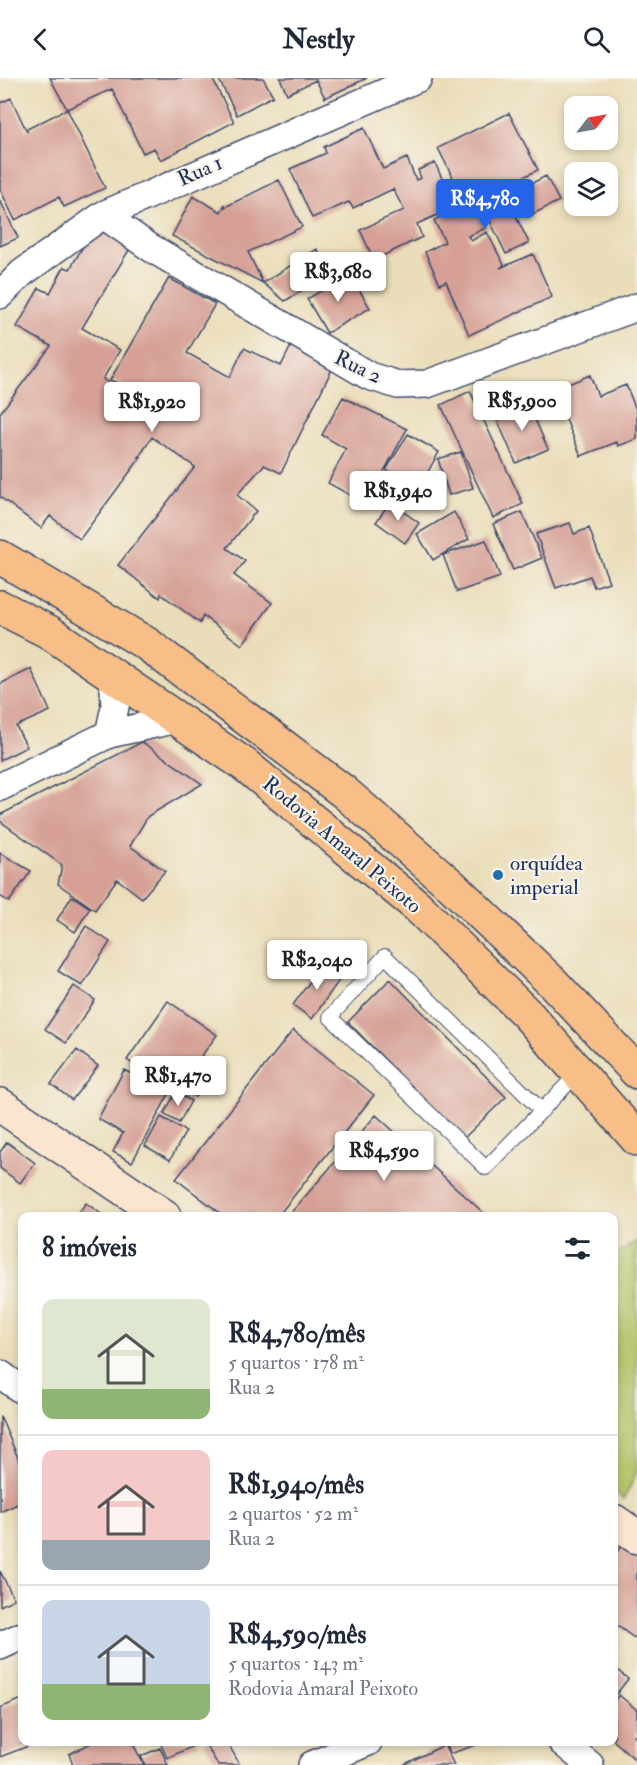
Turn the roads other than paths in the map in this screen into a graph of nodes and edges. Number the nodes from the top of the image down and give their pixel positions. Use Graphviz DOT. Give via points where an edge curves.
graph roads {
  1 [pos="418,78"];
  2 [pos="104,215"];
  3 [pos="0,295"];
  4 [pos="637,307"];
  5 [pos="0,557"];
  6 [pos="0,607"];
  7 [pos="112,675"];
  8 [pos="177,719"];
  9 [pos="109,734"];
  10 [pos="0,787"];
  11 [pos="579,1072"];
  12 [pos="637,1072"];
  13 [pos="0,1105"];
  14 [pos="542,1111"];
  15 [pos="637,1139"];
  16 [pos="158,1212"];
  17 [pos="0,1374"];
  18 [pos="18,1387"];
  19 [pos="618,1524"];
  20 [pos="637,1537"];
  21 [pos="18,1638"];
  22 [pos="0,1646"];
  23 [pos="358,1746"];
  24 [pos="567,1746"];
  25 [pos="312,1765"];
  26 [pos="590,1765"];
  1 -- 2 [label="street, Rua 1"];
  2 -- 3 [label="street, Rua 1" via="22,273"];
  2 -- 4 [label="street, Rua 2" via="151,248 369,376 398,385 427,384"];
  5 -- 12 [label="highway, Rodovia Amaral Peixoto" via="147,644 344,792 451,885 554,984"];
  6 -- 7 [label="highway, Rodovia Amaral Peixoto" via="49,632"];
  7 -- 8 [label="highway, Rodovia Amaral Peixoto"];
  7 -- 9 [label="street" via="115,707"];
  8 -- 9 [label="street"];
  8 -- 11 [label="highway, Rodovia Amaral Peixoto" via="245,765 417,906"];
  9 -- 10 [label="street"];
  11 -- 14 [label="lane"];
  11 -- 15 [label="highway, Rodovia Amaral Peixoto"];
  13 -- 16 [label="main road"];
  14 -- 14 [label="lane" via="486,1168 330,1017 385,956"];
  17 -- 18 [label="street"];
  19 -- 20 [label="main road"];
  21 -- 22 [label="street"];
  23 -- 25 [label="street"];
  24 -- 26 [label="street"];
}
